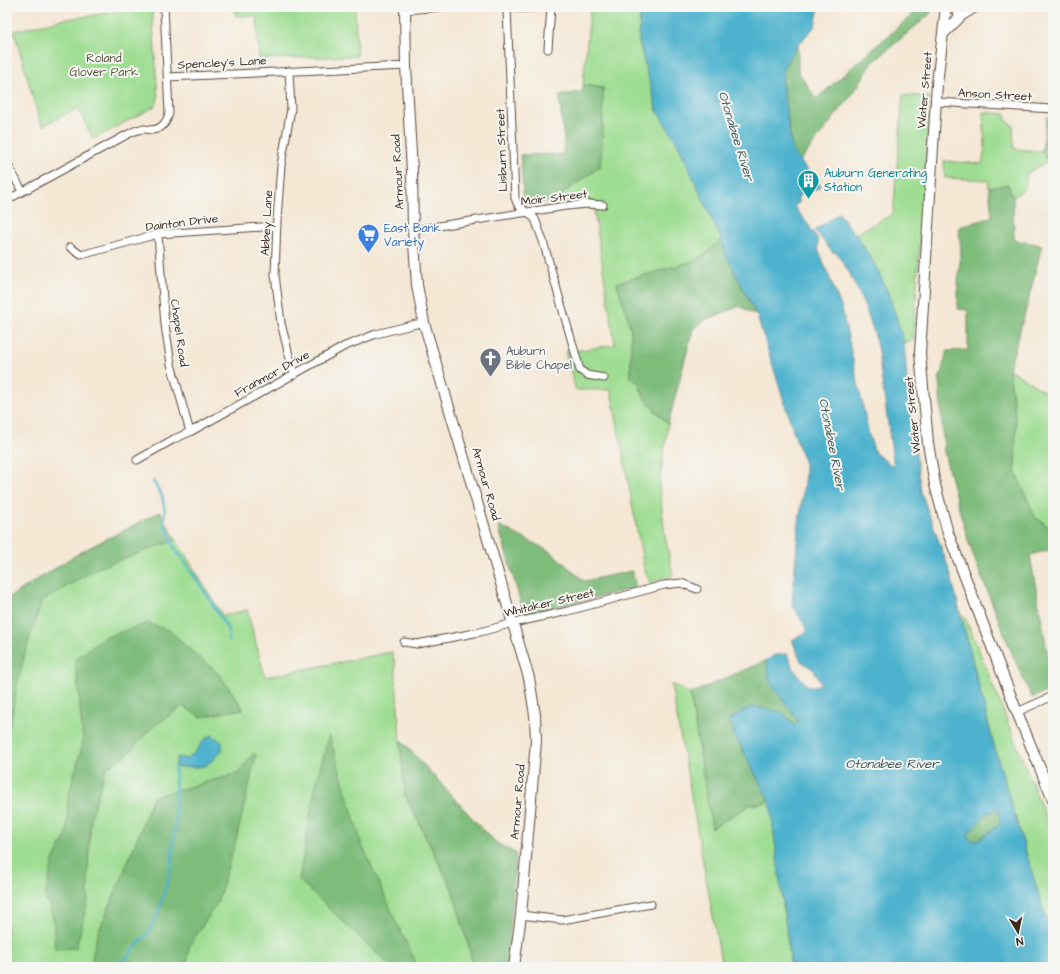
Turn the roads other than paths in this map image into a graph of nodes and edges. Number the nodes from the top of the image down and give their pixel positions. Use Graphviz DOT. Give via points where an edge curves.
graph roads {
  1 [pos="164,7"];
  2 [pos="441,7"];
  3 [pos="550,7"];
  4 [pos="946,7"];
  5 [pos="953,7"];
  6 [pos="975,7"];
  7 [pos="506,8"];
  8 [pos="405,9"];
  9 [pos="962,15"];
  10 [pos="943,34"];
  11 [pos="548,49"];
  12 [pos="406,66"];
  13 [pos="289,71"];
  14 [pos="168,77"];
  15 [pos="936,102"];
  16 [pos="1053,109"];
  17 [pos="7,163"];
  18 [pos="22,191"];
  19 [pos="7,200"];
  20 [pos="602,205"];
  21 [pos="526,212"];
  22 [pos="277,226"];
  23 [pos="413,230"];
  24 [pos="158,234"];
  25 [pos="70,246"];
  26 [pos="424,323"];
  27 [pos="294,376"];
  28 [pos="604,378"];
  29 [pos="190,432"];
  30 [pos="137,460"];
  31 [pos="697,589"];
  32 [pos="513,623"];
  33 [pos="404,642"];
  34 [pos="1053,696"];
  35 [pos="1017,712"];
  36 [pos="1053,800"];
  37 [pos="650,904"];
  38 [pos="521,916"];
  39 [pos="514,967"];
  1 -- 14 [label="street"];
  2 -- 8 [label="street"];
  3 -- 7 [label="street"];
  3 -- 11 [label="street"];
  4 -- 10 [label="main road, Water Street"];
  5 -- 9 [label="main road"];
  6 -- 9 [label="main road"];
  7 -- 21 [label="street, Lisburn Street" via="515,198"];
  8 -- 12 [label="main road, Armour Road"];
  9 -- 10 [label="main road"];
  10 -- 15 [label="main road, Water Street"];
  12 -- 13 [label="street, Spencley's Lane"];
  12 -- 23 [label="main road, Armour Road"];
  13 -- 14 [label="street, Spencley's Lane"];
  13 -- 22 [label="street, Abbey Lane" via="291,109 282,165"];
  14 -- 18 [label="street, Spencley's Lane" via="169,113 166,123 157,129 132,132"];
  15 -- 16 [label="street, Anson Street"];
  15 -- 35 [label="main road, Water Street" via="920,353 928,443 935,485 948,533"];
  17 -- 18 [label="street"];
  18 -- 19 [label="street, Spencley's Lane"];
  20 -- 21 [label="street, Moir Street" via="588,204"];
  21 -- 23 [label="street, Moir Street"];
  21 -- 28 [label="street, Lisburn Street" via="535,219 543,241 580,370 587,375"];
  22 -- 24 [label="street, Dainton Drive"];
  22 -- 27 [label="street, Abbey Lane" via="275,275 281,323"];
  23 -- 26 [label="main road, Armour Road"];
  24 -- 25 [label="street, Dainton Drive" via="81,255"];
  24 -- 29 [label="street, Chapel Road" via="165,326 171,364"];
  26 -- 27 [label="street, Franmor Drive" via="376,334 345,346"];
  26 -- 32 [label="main road, Armour Road"];
  27 -- 29 [label="street, Franmor Drive"];
  29 -- 30 [label="street, Franmor Drive"];
  31 -- 32 [label="street, Whitaker Street" via="681,583 664,585"];
  32 -- 33 [label="street, Whitaker Street" via="417,644"];
  32 -- 38 [label="main road, Armour Road" via="529,678 536,741"];
  34 -- 35 [label="street"];
  35 -- 36 [label="main road, Water Street"];
  37 -- 38 [label="street" via="562,920"];
  38 -- 39 [label="main road, Armour Road"];
}
